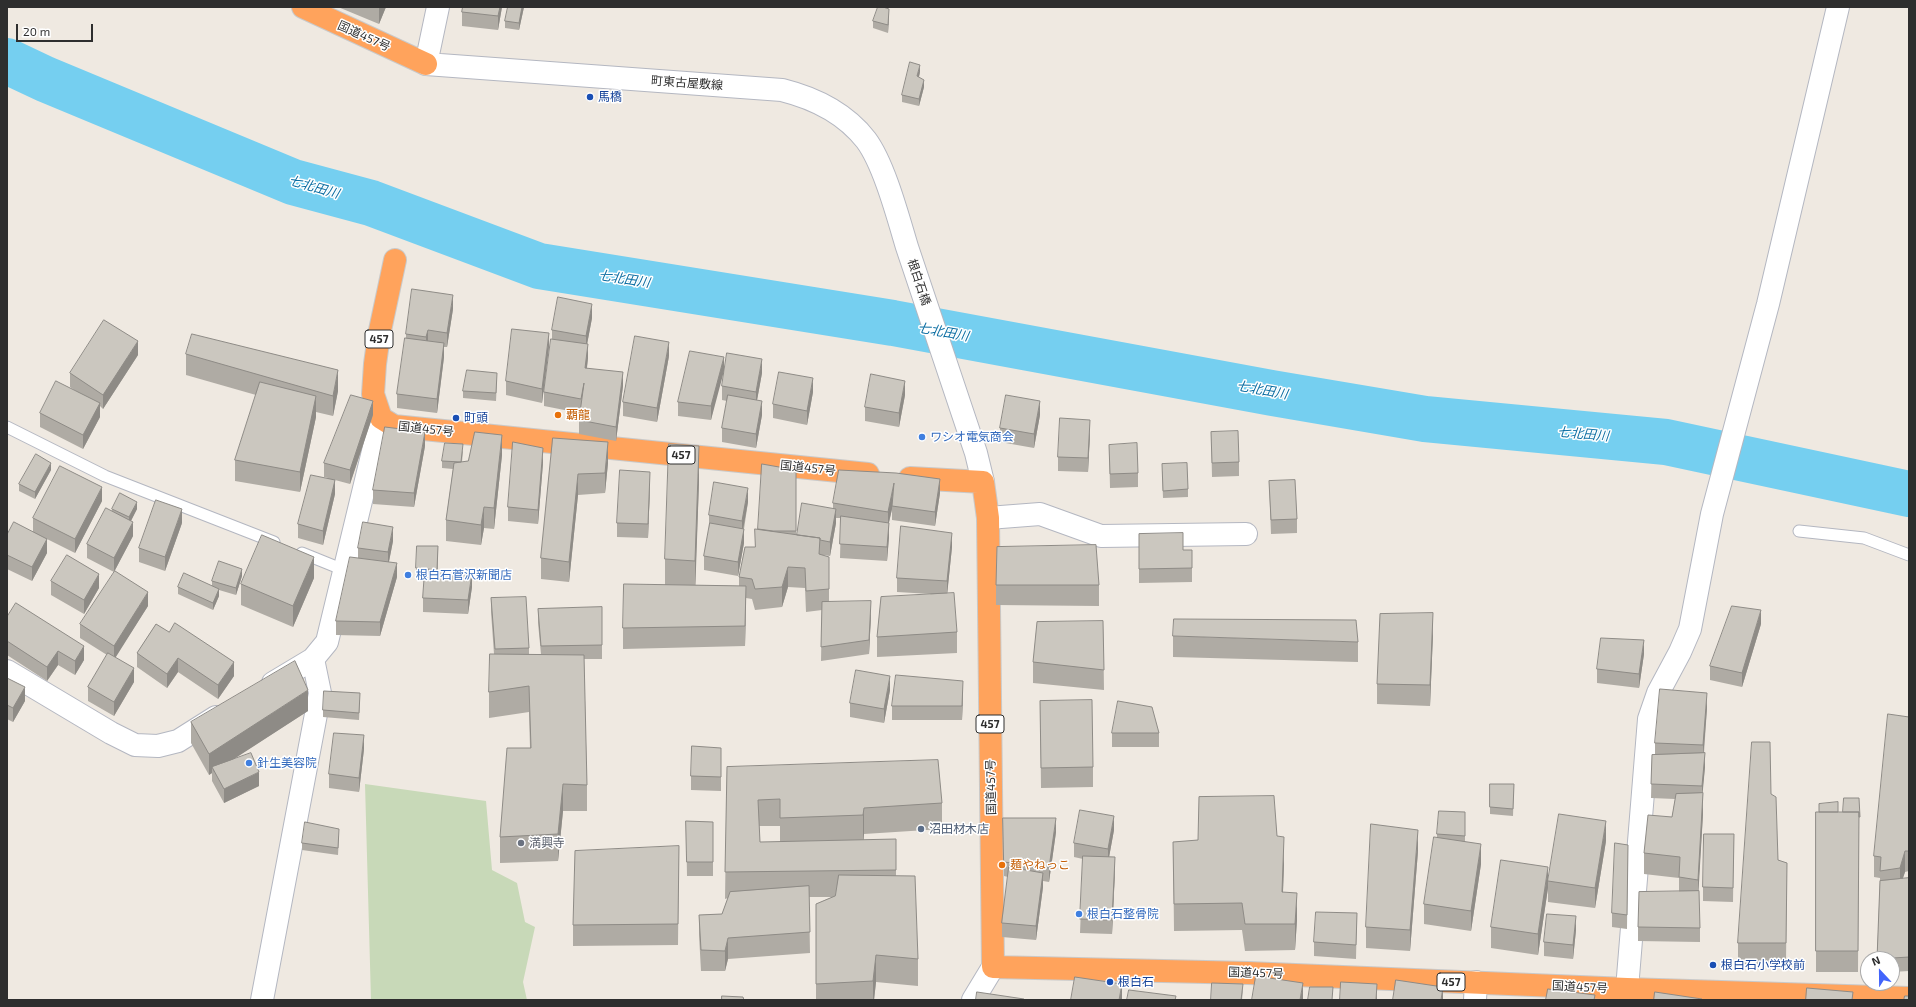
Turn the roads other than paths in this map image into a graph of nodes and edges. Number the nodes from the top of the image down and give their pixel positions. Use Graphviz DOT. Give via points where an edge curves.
graph roads {
  1 [pos="303,7"];
  2 [pos="438,7"];
  3 [pos="1838,7"];
  4 [pos="426,64"];
  5 [pos="892,201"];
  6 [pos="396,260"];
  7 [pos="381,418"];
  8 [pos="7,427"];
  9 [pos="983,482"];
  10 [pos="988,518"];
  11 [pos="1799,531"];
  12 [pos="1246,534"];
  13 [pos="1909,555"];
  14 [pos="344,570"];
  15 [pos="313,658"];
  16 [pos="7,671"];
  17 [pos="259,691"];
  18 [pos="232,708"];
  19 [pos="993,967"];
  20 [pos="1627,989"];
  21 [pos="1476,991"];
  22 [pos="1909,998"];
  23 [pos="262,1000"];
  24 [pos="973,1000"];
  1 -- 4 [label="highway, 国道457号"];
  2 -- 4 [label="street"];
  3 -- 20 [label="street" via="1768,304 1712,514 1690,629 1658,693 1649,719"];
  4 -- 5 [label="street, 町東古屋敷線" via="782,90 804,96 828,107 853,126 866,141 876,159"];
  5 -- 9 [label="street, 根白石橋" via="976,453"];
  6 -- 7 [label="highway, 457" via="375,364 373,394"];
  7 -- 9 [label="highway, 国道457号 / 457" via="394,426 888,476"];
  7 -- 14 [label="street"];
  8 -- 14 [label="lane" via="105,476"];
  9 -- 10 [label="highway, 国道457号 / 457"];
  10 -- 12 [label="street" via="1040,514 1101,536"];
  10 -- 19 [label="highway, 国道457号 / 457"];
  11 -- 13 [label="lane" via="1864,538"];
  14 -- 15 [label="street" via="327,642"];
  15 -- 17 [label="street"];
  15 -- 23 [label="street" via="320,693"];
  16 -- 18 [label="street" via="135,745 158,746 178,741"];
  19 -- 21 [label="highway, 国道457号 / 457" via="1248,973"];
  19 -- 24 [label="street"];
  20 -- 21 [label="highway, 国道457号 / 457"];
  20 -- 22 [label="highway, 国道457号 / 457"];
}
